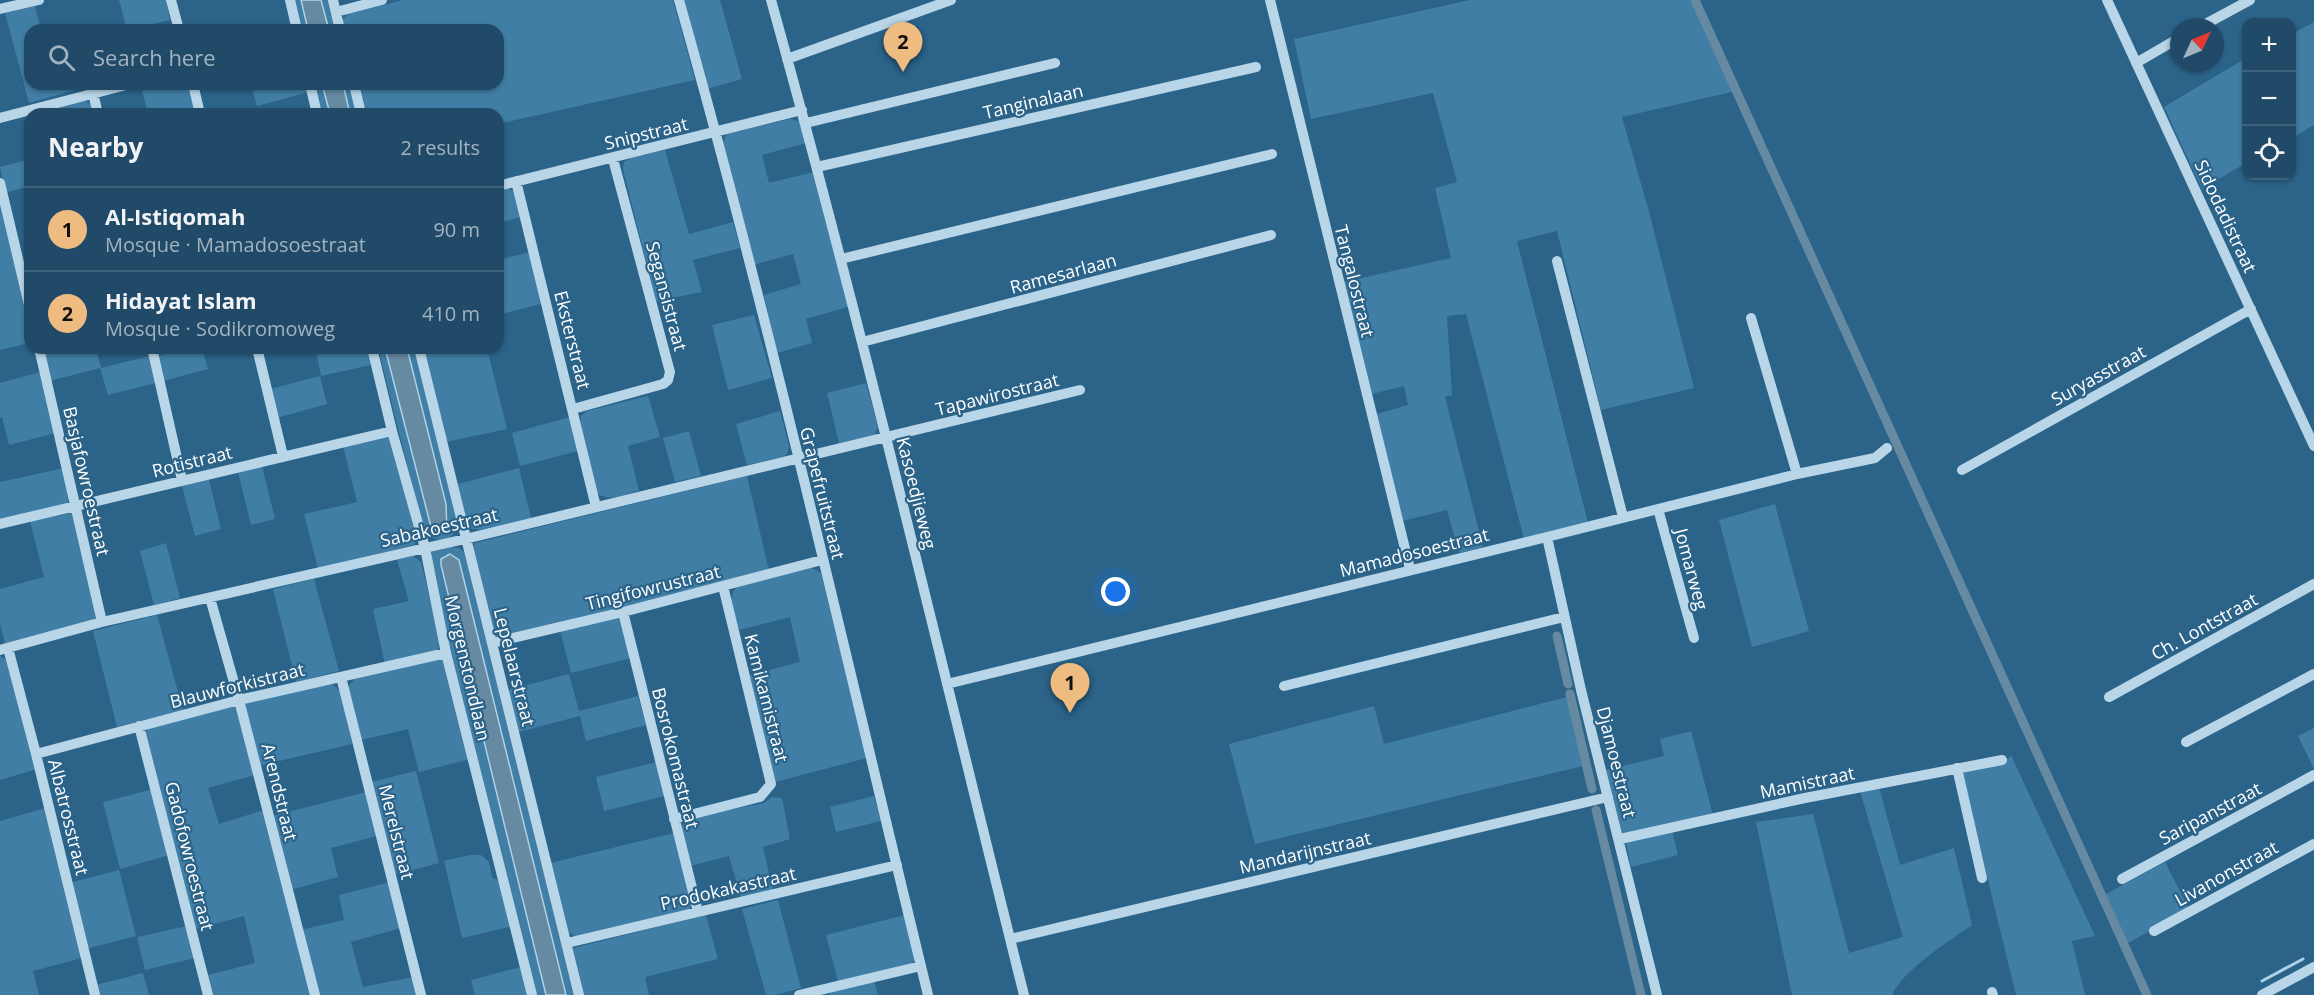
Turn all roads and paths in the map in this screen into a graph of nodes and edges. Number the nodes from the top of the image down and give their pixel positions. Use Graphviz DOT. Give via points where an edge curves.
graph roads {
  1 [pos="39,0"];
  2 [pos="171,0"];
  3 [pos="290,0"];
  4 [pos="333,0"];
  5 [pos="382,0"];
  6 [pos="679,0"];
  7 [pos="771,0"];
  8 [pos="951,0"];
  9 [pos="1270,0"];
  10 [pos="2107,0"];
  11 [pos="2250,0"];
  12 [pos="0,9"];
  13 [pos="336,12"];
  14 [pos="2217,18"];
  15 [pos="177,24"];
  16 [pos="296,24"];
  17 [pos="339,24"];
  18 [pos="2170,43"];
  19 [pos="787,59"];
  20 [pos="1054,63"];
  21 [pos="2136,63"];
  22 [pos="1256,67"];
  23 [pos="105,90"];
  24 [pos="194,90"];
  25 [pos="311,90"];
  26 [pos="355,90"];
  27 [pos="93,93"];
  28 [pos="37,108"];
  29 [pos="97,108"];
  30 [pos="199,108"];
  31 [pos="316,108"];
  32 [pos="360,108"];
  33 [pos="802,110"];
  34 [pos="24,112"];
  35 [pos="0,118"];
  36 [pos="806,123"];
  37 [pos="716,133"];
  38 [pos="1272,154"];
  39 [pos="613,159"];
  40 [pos="817,167"];
  41 [pos="516,181"];
  42 [pos="0,183"];
  43 [pos="504,184"];
  44 [pos="1271,235"];
  45 [pos="841,259"];
  46 [pos="1557,261"];
  47 [pos="24,284"];
  48 [pos="2251,309"];
  49 [pos="1751,318"];
  50 [pos="862,342"];
  51 [pos="40,354"];
  52 [pos="153,354"];
  53 [pos="258,354"];
  54 [pos="373,354"];
  55 [pos="420,354"];
  56 [pos="1080,390"];
  57 [pos="573,409"];
  58 [pos="392,431"];
  59 [pos="887,438"];
  60 [pos="2314,446"];
  61 [pos="1887,448"];
  62 [pos="283,456"];
  63 [pos="798,459"];
  64 [pos="1962,470"];
  65 [pos="1797,474"];
  66 [pos="182,480"];
  67 [pos="77,507"];
  68 [pos="596,507"];
  69 [pos="1658,508"];
  70 [pos="1623,517"];
  71 [pos="0,524"];
  72 [pos="1547,537"];
  73 [pos="465,539"];
  74 [pos="425,548"];
  75 [pos="822,560"];
  76 [pos="1410,569"];
  77 [pos="2314,584"];
  78 [pos="723,586"];
  79 [pos="210,598"];
  80 [pos="623,612"];
  81 [pos="1564,617"];
  82 [pos="102,622"];
  83 [pos="1694,638"];
  84 [pos="492,643"];
  85 [pos="4,649"];
  86 [pos="446,652"];
  87 [pos="2314,674"];
  88 [pos="340,677"];
  89 [pos="947,684"];
  90 [pos="1284,686"];
  91 [pos="2109,697"];
  92 [pos="239,700"];
  93 [pos="139,726"];
  94 [pos="2186,742"];
  95 [pos="36,754"];
  96 [pos="2002,760"];
  97 [pos="1957,768"];
  98 [pos="2314,775"];
  99 [pos="1608,797"];
  100 [pos="674,819"];
  101 [pos="1620,839"];
  102 [pos="2314,844"];
  103 [pos="897,865"];
  104 [pos="1982,878"];
  105 [pos="2122,879"];
  106 [pos="698,912"];
  107 [pos="2154,931"];
  108 [pos="1010,939"];
  109 [pos="567,943"];
  110 [pos="921,966"];
  111 [pos="2314,967"];
  112 [pos="819,993"];
  113 [pos="95,995"];
  114 [pos="208,995"];
  115 [pos="315,995"];
  116 [pos="421,995"];
  117 [pos="532,995"];
  118 [pos="579,995"];
  119 [pos="799,995"];
  120 [pos="928,995"];
  121 [pos="1024,995"];
  122 [pos="1657,995"];
  123 [pos="2262,995"];
  1 -- 12 [label="street"];
  2 -- 15 [label="street"];
  3 -- 16 [label="street"];
  4 -- 13 [label="street"];
  5 -- 13 [label="street"];
  6 -- 37 [label="street, Grapefruitstraat"];
  7 -- 19 [label="street, Kasoedjieweg"];
  8 -- 19 [label="street"];
  9 -- 76 [label="street, Tangalostraat"];
  10 -- 21 [label="street, Sidodadistraat"];
  11 -- 14 [label="street"];
  13 -- 17 [label="street"];
  18 -- 21 [label="street"];
  19 -- 33 [label="street, Kasoedjieweg"];
  20 -- 36 [label="street"];
  21 -- 48 [label="street, Sidodadistraat"];
  22 -- 40 [label="street, Tanginalaan"];
  23 -- 27 [label="street"];
  24 -- 30 [label="street"];
  25 -- 31 [label="street"];
  26 -- 32 [label="street"];
  27 -- 28 [label="street"];
  27 -- 29 [label="street"];
  33 -- 36 [label="street, Kasoedjieweg"];
  33 -- 37 [label="street, Snipstraat"];
  34 -- 35 [label="street"];
  36 -- 40 [label="street, Kasoedjieweg"];
  37 -- 39 [label="street, Snipstraat"];
  37 -- 63 [label="street, Grapefruitstraat"];
  38 -- 45 [label="street"];
  39 -- 41 [label="street, Snipstraat"];
  39 -- 57 [label="street, Segansistraat" via="670,372 663,384"];
  40 -- 45 [label="street, Kasoedjieweg"];
  41 -- 43 [label="street, Snipstraat"];
  41 -- 57 [label="street, Eksterstraat"];
  42 -- 47 [label="street"];
  44 -- 50 [label="street, Ramesarlaan"];
  45 -- 50 [label="street, Kasoedjieweg"];
  46 -- 70 [label="street"];
  48 -- 60 [label="street, Sidodadistraat"];
  48 -- 64 [label="street, Suryasstraat"];
  49 -- 65 [label="street"];
  50 -- 59 [label="street, Kasoedjieweg"];
  51 -- 67 [label="street, Basjafowroestraat"];
  52 -- 66 [label="street"];
  53 -- 62 [label="street"];
  54 -- 58 [label="street, Morgenstondlaan"];
  55 -- 73 [label="street, Lepelaarstraat"];
  56 -- 59 [label="street, Tapawirostraat"];
  57 -- 68 [label="street, Eksterstraat"];
  58 -- 62 [label="street, Rotistraat"];
  58 -- 74 [label="street, Morgenstondlaan"];
  59 -- 63 [label="street, Sabakoestraat"];
  59 -- 89 [label="street, Kasoedjieweg"];
  61 -- 65 [label="street, Mamadosoestraat" via="1875,458"];
  62 -- 66 [label="street, Rotistraat"];
  63 -- 68 [label="street, Sabakoestraat"];
  63 -- 75 [label="street, Grapefruitstraat"];
  65 -- 69 [label="street, Mamadosoestraat"];
  66 -- 67 [label="street, Rotistraat"];
  67 -- 71 [label="street, Rotistraat"];
  67 -- 82 [label="street, Basjafowroestraat"];
  68 -- 73 [label="street, Sabakoestraat"];
  69 -- 70 [label="street, Mamadosoestraat"];
  69 -- 83 [label="street, Jomarweg"];
  70 -- 72 [label="street, Mamadosoestraat"];
  72 -- 76 [label="street, Mamadosoestraat"];
  72 -- 81 [label="street, Djamoestraat"];
  73 -- 74 [label="street, Sabakoestraat"];
  73 -- 84 [label="street, Lepelaarstraat"];
  74 -- 79 [label="street, Sabakoestraat"];
  74 -- 86 [label="street, Morgenstondlaan"];
  75 -- 78 [label="street, Tingifowrustraat"];
  75 -- 103 [label="street, Grapefruitstraat"];
  76 -- 89 [label="street, Mamadosoestraat"];
  77 -- 91 [label="street, Ch. Lontstraat"];
  78 -- 80 [label="street, Tingifowrustraat"];
  78 -- 100 [label="street, Kamikamistraat" via="771,784 760,797"];
  79 -- 82 [label="street, Sabakoestraat"];
  79 -- 92 [label="street, Arendstraat"];
  80 -- 84 [label="street, Tingifowrustraat"];
  80 -- 100 [label="street, Bosrokomastraat"];
  81 -- 90 [label="street"];
  81 -- 99 [label="street, Djamoestraat"];
  82 -- 85 [label="street, Sabakoestraat"];
  84 -- 109 [label="street, Lepelaarstraat"];
  85 -- 95 [label="street, Albatrosstraat"];
  86 -- 88 [label="street, Blauwforkistraat"];
  86 -- 117 [label="street, Morgenstondlaan"];
  87 -- 94 [label="street"];
  88 -- 92 [label="street, Blauwforkistraat"];
  88 -- 116 [label="street, Merelstraat"];
  89 -- 108 [label="street, Kasoedjieweg"];
  92 -- 93 [label="street, Blauwforkistraat"];
  92 -- 115 [label="street, Arendstraat"];
  93 -- 95 [label="street, Blauwforkistraat"];
  93 -- 114 [label="street, Gadofowroestraat"];
  95 -- 113 [label="street, Albatrosstraat"];
  96 -- 97 [label="street, Mamistraat"];
  97 -- 101 [label="street, Mamistraat"];
  97 -- 104 [label="street"];
  98 -- 105 [label="street, Saripanstraat"];
  99 -- 101 [label="street, Djamoestraat"];
  99 -- 108 [label="street, Mandarijnstraat"];
  100 -- 106 [label="street, Bosrokomastraat"];
  101 -- 122 [label="street, Djamoestraat"];
  102 -- 107 [label="street, Livanonstraat"];
  103 -- 106 [label="street, Prodokakastraat"];
  103 -- 110 [label="street, Grapefruitstraat"];
  106 -- 109 [label="street, Prodokakastraat"];
  108 -- 121 [label="street, Kasoedjieweg"];
  109 -- 118 [label="street, Lepelaarstraat"];
  110 -- 112 [label="street"];
  110 -- 120 [label="street, Grapefruitstraat"];
  111 -- 123 [label="street"];
  112 -- 119 [label="street"];
}
